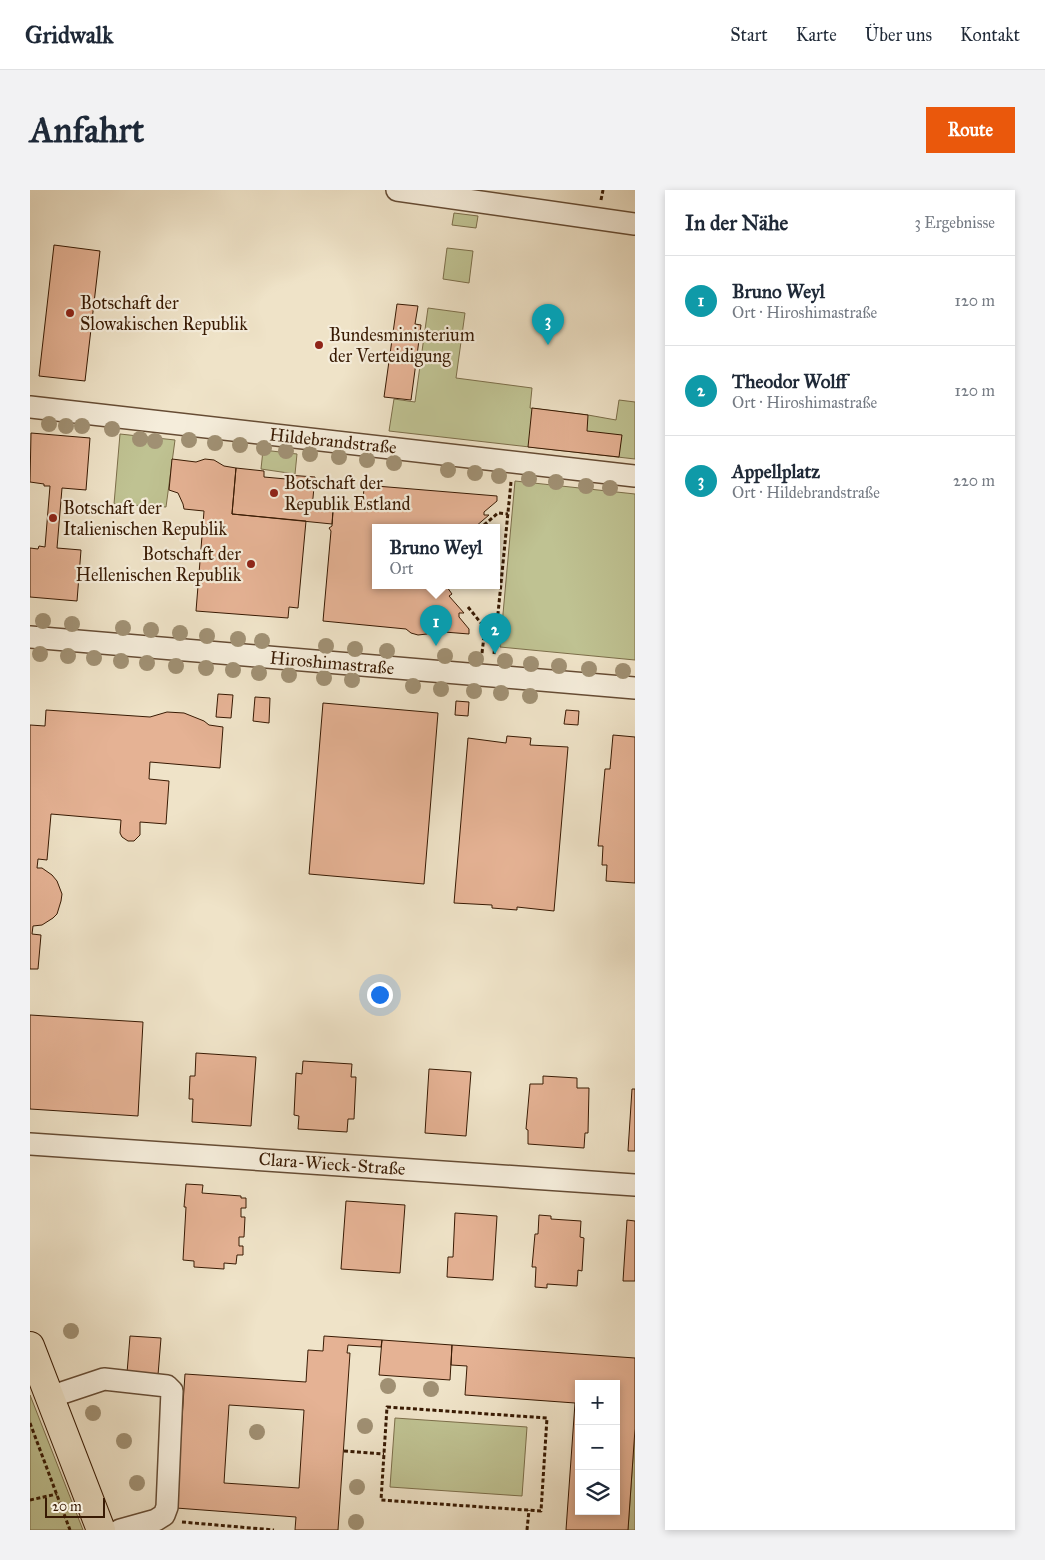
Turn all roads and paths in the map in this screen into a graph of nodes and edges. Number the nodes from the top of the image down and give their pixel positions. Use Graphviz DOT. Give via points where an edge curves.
graph roads {
  1 [pos="396,190"];
  2 [pos="635,224"];
  3 [pos="30,407"];
  4 [pos="512,476"];
  5 [pos="635,476"];
  6 [pos="508,514"];
  7 [pos="486,524"];
  8 [pos="468,608"];
  9 [pos="485,628"];
  10 [pos="496,628"];
  11 [pos="30,637"];
  12 [pos="482,653"];
  13 [pos="494,654"];
  14 [pos="635,688"];
  15 [pos="30,1144"];
  16 [pos="635,1185"];
  17 [pos="30,1346"];
  18 [pos="50,1397"];
  19 [pos="30,1423"];
  20 [pos="344,1451"];
  21 [pos="384,1454"];
  22 [pos="57,1494"];
  23 [pos="30,1500"];
  24 [pos="528,1510"];
  25 [pos="156,1520"];
  26 [pos="70,1530"];
  27 [pos="101,1530"];
  28 [pos="120,1530"];
  29 [pos="274,1530"];
  30 [pos="527,1530"];
  1 -- 2 [label="street"];
  3 -- 5 [label="street, Hildebrandstraße"];
  4 -- 6 [label="path"];
  6 -- 7 [label="path" via="498,513"];
  6 -- 10 [label="path"];
  8 -- 9 [label="path"];
  9 -- 10 [label="path"];
  9 -- 12 [label="path"];
  10 -- 13 [label="path"];
  11 -- 14 [label="street, Hiroshimastraße"];
  15 -- 16 [label="street, Clara-Wieck-Straße"];
  17 -- 18 [label="main road"];
  18 -- 25 [label="street" via="104,1379 171,1389 167,1507 164,1515"];
  18 -- 27 [label="main road"];
  19 -- 22 [label="path"];
  20 -- 21 [label="path"];
  21 -- 24 [label="path" via="381,1500"];
  21 -- 24 [label="path" via="387,1408 547,1418 541,1511"];
  22 -- 23 [label="path"];
  22 -- 26 [label="path"];
  24 -- 30 [label="path"];
  25 -- 28 [label="street"];
  25 -- 29 [label="path"];
}
